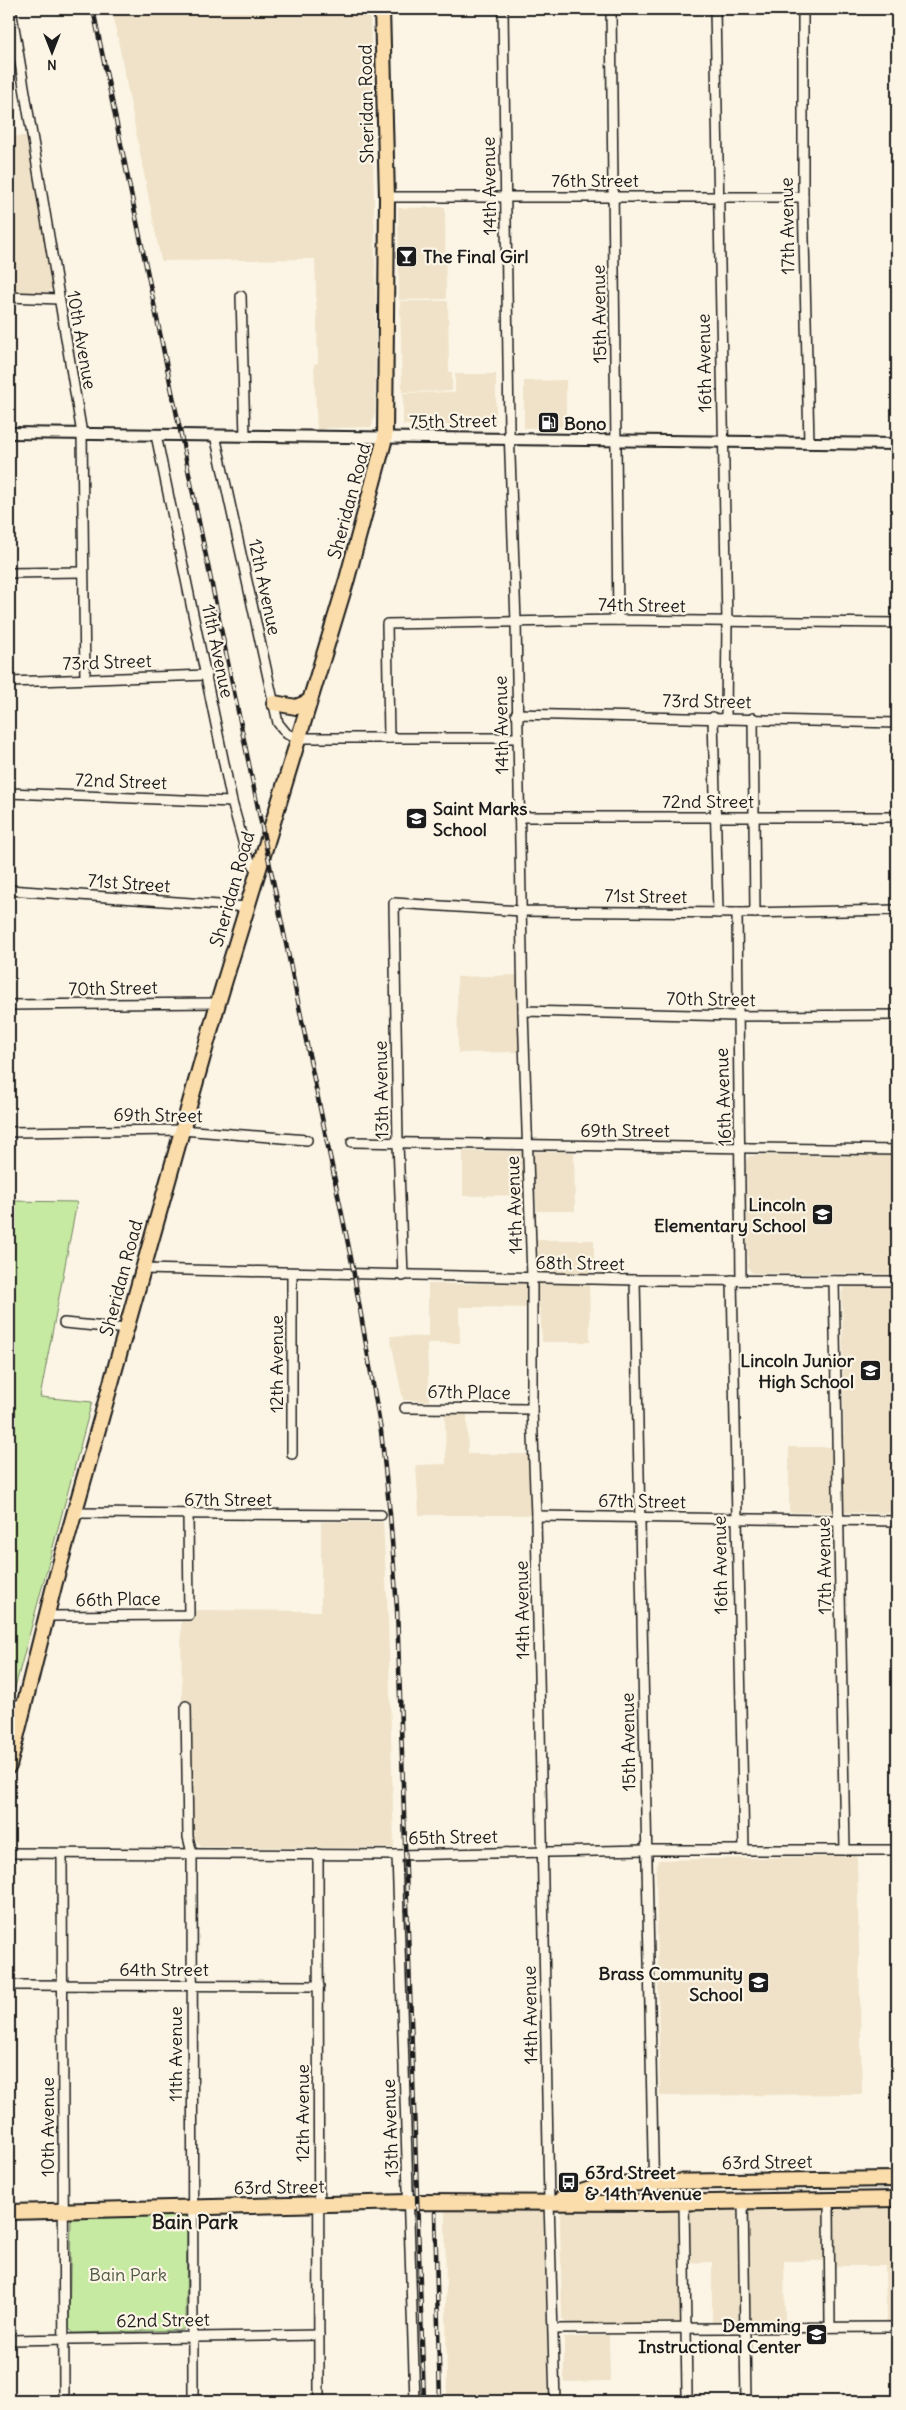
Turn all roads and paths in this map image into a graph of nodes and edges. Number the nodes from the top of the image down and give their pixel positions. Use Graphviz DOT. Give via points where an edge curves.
graph roads {
  1 [pos="11,9"];
  2 [pos="382,9"];
  3 [pos="503,9"];
  4 [pos="611,9"];
  5 [pos="715,9"];
  6 [pos="804,9"];
  7 [pos="386,197"];
  8 [pos="505,197"];
  9 [pos="614,197"];
  10 [pos="717,197"];
  11 [pos="802,197"];
  12 [pos="241,296"];
  13 [pos="9,297"];
  14 [pos="59,299"];
  15 [pos="9,433"];
  16 [pos="82,434"];
  17 [pos="215,435"];
  18 [pos="156,436"];
  19 [pos="245,436"];
  20 [pos="509,437"];
  21 [pos="386,438"];
  22 [pos="617,439"];
  23 [pos="722,441"];
  24 [pos="809,443"];
  25 [pos="897,444"];
  26 [pos="83,572"];
  27 [pos="9,573"];
  28 [pos="618,620"];
  29 [pos="516,622"];
  30 [pos="727,622"];
  31 [pos="897,623"];
  32 [pos="207,675"];
  33 [pos="84,679"];
  34 [pos="9,682"];
  35 [pos="308,702"];
  36 [pos="274,703"];
  37 [pos="516,714"];
  38 [pos="713,717"];
  39 [pos="726,717"];
  40 [pos="753,718"];
  41 [pos="897,723"];
  42 [pos="297,738"];
  43 [pos="389,738"];
  44 [pos="517,738"];
  45 [pos="9,793"];
  46 [pos="232,802"];
  47 [pos="519,817"];
  48 [pos="714,817"];
  49 [pos="754,817"];
  50 [pos="897,817"];
  51 [pos="257,870"];
  52 [pos="9,890"];
  53 [pos="394,903"];
  54 [pos="247,907"];
  55 [pos="897,910"];
  56 [pos="521,911"];
  57 [pos="718,913"];
  58 [pos="737,913"];
  59 [pos="755,913"];
  60 [pos="218,1003"];
  61 [pos="9,1005"];
  62 [pos="523,1012"];
  63 [pos="897,1015"];
  64 [pos="736,1016"];
  65 [pos="182,1130"];
  66 [pos="9,1132"];
  67 [pos="307,1140"];
  68 [pos="352,1142"];
  69 [pos="398,1143"];
  70 [pos="528,1146"];
  71 [pos="741,1148"];
  72 [pos="897,1150"];
  73 [pos="143,1269"];
  74 [pos="292,1274"];
  75 [pos="402,1276"];
  76 [pos="532,1278"];
  77 [pos="635,1280"];
  78 [pos="736,1280"];
  79 [pos="834,1281"];
  80 [pos="897,1281"];
  81 [pos="64,1323"];
  82 [pos="127,1329"];
  83 [pos="405,1408"];
  84 [pos="532,1409"];
  85 [pos="292,1454"];
  86 [pos="75,1513"];
  87 [pos="188,1515"];
  88 [pos="381,1515"];
  89 [pos="536,1516"];
  90 [pos="640,1517"];
  91 [pos="735,1519"];
  92 [pos="839,1520"];
  93 [pos="897,1521"];
  94 [pos="47,1616"];
  95 [pos="25,1703"];
  96 [pos="186,1706"];
  97 [pos="9,1707"];
  98 [pos="9,1766"];
  99 [pos="646,1850"];
  100 [pos="744,1850"];
  101 [pos="846,1850"];
  102 [pos="897,1850"];
  103 [pos="544,1852"];
  104 [pos="9,1853"];
  105 [pos="192,1853"];
  106 [pos="62,1854"];
  107 [pos="318,1854"];
  108 [pos="397,1854"];
  109 [pos="9,1985"];
  110 [pos="191,1985"];
  111 [pos="63,1986"];
  112 [pos="319,1986"];
  113 [pos="897,2179"];
  114 [pos="654,2182"];
  115 [pos="897,2199"];
  116 [pos="743,2201"];
  117 [pos="829,2201"];
  118 [pos="409,2202"];
  119 [pos="549,2202"];
  120 [pos="684,2202"];
  121 [pos="654,2203"];
  122 [pos="318,2204"];
  123 [pos="193,2208"];
  124 [pos="63,2210"];
  125 [pos="9,2212"];
  126 [pos="685,2328"];
  127 [pos="745,2328"];
  128 [pos="830,2328"];
  129 [pos="897,2328"];
  130 [pos="554,2329"];
  131 [pos="319,2335"];
  132 [pos="192,2336"];
  133 [pos="64,2339"];
  134 [pos="9,2340"];
  135 [pos="687,2393"];
  136 [pos="64,2401"];
  137 [pos="193,2401"];
  138 [pos="319,2401"];
  139 [pos="415,2401"];
  140 [pos="555,2401"];
  141 [pos="746,2401"];
  1 -- 14 [label="street, 10th Avenue"];
  2 -- 7 [label="main road, Sheridan Road"];
  3 -- 8 [label="street, 14th Avenue"];
  4 -- 9 [label="street, 15th Avenue"];
  5 -- 10 [label="street, 16th Avenue"];
  6 -- 11 [label="street, 17th Avenue"];
  7 -- 8 [label="street, 76th Street"];
  7 -- 21 [label="main road, Sheridan Road"];
  8 -- 9 [label="street, 76th Street"];
  8 -- 20 [label="street, 14th Avenue"];
  9 -- 10 [label="street, 76th Street"];
  9 -- 22 [label="street, 15th Avenue"];
  10 -- 11 [label="street, 76th Street"];
  10 -- 23 [label="street, 16th Avenue"];
  11 -- 24 [label="street, 17th Avenue"];
  12 -- 19 [label="street"];
  13 -- 14 [label="street"];
  14 -- 16 [label="street, 10th Avenue"];
  15 -- 16 [label="street, 75th Street"];
  16 -- 18 [label="street, 75th Street"];
  16 -- 26 [label="street, 10th Avenue"];
  17 -- 18 [label="street, 75th Street"];
  17 -- 19 [label="street, 75th Street"];
  17 -- 36 [label="street, 12th Avenue"];
  18 -- 32 [label="street, 11th Avenue"];
  19 -- 21 [label="street, 75th Street"];
  20 -- 21 [label="street, 75th Street"];
  20 -- 22 [label="street, 75th Street"];
  20 -- 29 [label="street, 14th Avenue"];
  21 -- 35 [label="main road, Sheridan Road"];
  22 -- 23 [label="street, 75th Street"];
  22 -- 28 [label="street, 15th Avenue"];
  23 -- 24 [label="street, 75th Street"];
  23 -- 30 [label="street, 16th Avenue"];
  24 -- 25 [label="street, 75th Street"];
  26 -- 27 [label="street"];
  26 -- 33 [label="street, 10th Avenue"];
  28 -- 29 [label="street, 74th Street"];
  28 -- 30 [label="street, 74th Street"];
  29 -- 37 [label="street, 14th Avenue"];
  29 -- 43 [label="street, 74th Street" via="387,624"];
  30 -- 31 [label="street, 74th Street"];
  30 -- 39 [label="street, 16th Avenue"];
  32 -- 33 [label="street, 73rd Street"];
  32 -- 46 [label="street, 11th Avenue"];
  33 -- 34 [label="street, 73rd Street"];
  35 -- 36 [label="main road" via="296,707"];
  35 -- 42 [label="main road, Sheridan Road"];
  36 -- 42 [label="street, 12th Avenue" via="278,723 287,734"];
  37 -- 38 [label="street, 73rd Street"];
  37 -- 44 [label="street, 14th Avenue"];
  38 -- 39 [label="street, 73rd Street"];
  38 -- 48 [label="street"];
  39 -- 40 [label="street, 73rd Street"];
  40 -- 41 [label="street, 73rd Street"];
  40 -- 49 [label="street"];
  42 -- 43 [label="street"];
  42 -- 51 [label="main road, Sheridan Road"];
  43 -- 44 [label="street"];
  44 -- 47 [label="street, 14th Avenue"];
  45 -- 46 [label="street, 72nd Street"];
  46 -- 51 [label="street, 11th Avenue" via="246,856"];
  47 -- 48 [label="street, 72nd Street"];
  47 -- 56 [label="street, 14th Avenue"];
  48 -- 49 [label="street, 72nd Street"];
  48 -- 57 [label="street"];
  49 -- 50 [label="street, 72nd Street"];
  49 -- 59 [label="street"];
  51 -- 54 [label="main road, Sheridan Road"];
  52 -- 54 [label="street, 71st Street"];
  53 -- 56 [label="street, 71st Street"];
  53 -- 69 [label="street, 13th Avenue"];
  54 -- 60 [label="main road, Sheridan Road"];
  55 -- 59 [label="street, 71st Street"];
  56 -- 57 [label="street, 71st Street"];
  56 -- 62 [label="street, 14th Avenue"];
  57 -- 58 [label="street, 71st Street"];
  58 -- 59 [label="street, 71st Street"];
  58 -- 64 [label="street, 16th Avenue"];
  60 -- 61 [label="street, 70th Street"];
  60 -- 65 [label="main road, Sheridan Road"];
  62 -- 64 [label="street, 70th Street"];
  62 -- 70 [label="street, 14th Avenue"];
  63 -- 64 [label="street, 70th Street"];
  64 -- 71 [label="street, 16th Avenue"];
  65 -- 66 [label="street, 69th Street"];
  65 -- 67 [label="street, 69th Street"];
  65 -- 73 [label="main road, Sheridan Road"];
  68 -- 69 [label="street, 69th Street"];
  69 -- 70 [label="street, 69th Street"];
  69 -- 75 [label="street, 13th Avenue"];
  70 -- 71 [label="street, 69th Street"];
  70 -- 76 [label="street, 14th Avenue"];
  71 -- 72 [label="street, 69th Street"];
  71 -- 78 [label="street, 16th Avenue"];
  73 -- 74 [label="street, 68th Street"];
  73 -- 82 [label="main road, Sheridan Road"];
  74 -- 75 [label="street, 68th Street"];
  74 -- 85 [label="street, 12th Avenue"];
  75 -- 76 [label="street, 68th Street"];
  76 -- 77 [label="street, 68th Street"];
  76 -- 84 [label="street, 14th Avenue"];
  77 -- 78 [label="street, 68th Street"];
  77 -- 90 [label="street, 15th Avenue"];
  78 -- 79 [label="street, 68th Street"];
  78 -- 91 [label="street, 16th Avenue"];
  79 -- 80 [label="street, 68th Street"];
  79 -- 92 [label="street, 17th Avenue"];
  81 -- 82 [label="street"];
  82 -- 86 [label="main road, Sheridan Road"];
  83 -- 84 [label="street, 67th Place"];
  84 -- 89 [label="street, 14th Avenue"];
  86 -- 87 [label="street, 67th Street"];
  86 -- 94 [label="main road, Sheridan Road"];
  87 -- 88 [label="street, 67th Street"];
  87 -- 94 [label="street, 66th Place" via="189,1615"];
  89 -- 90 [label="street, 67th Street"];
  89 -- 103 [label="street, 14th Avenue"];
  90 -- 91 [label="street, 67th Street"];
  90 -- 99 [label="street, 15th Avenue"];
  91 -- 92 [label="street, 67th Street"];
  91 -- 100 [label="street, 16th Avenue"];
  92 -- 93 [label="street, 67th Street"];
  92 -- 101 [label="street, 17th Avenue"];
  94 -- 95 [label="main road, Sheridan Road"];
  95 -- 97 [label="street"];
  95 -- 98 [label="main road, Sheridan Road"];
  96 -- 105 [label="street, 11th Avenue" via="188,1837"];
  99 -- 100 [label="street, 65th Street"];
  99 -- 103 [label="street, 65th Street"];
  99 -- 114 [label="street, 15th Avenue"];
  100 -- 101 [label="street, 65th Street"];
  101 -- 102 [label="street, 65th Street"];
  103 -- 108 [label="street, 65th Street"];
  103 -- 119 [label="street, 14th Avenue"];
  104 -- 106 [label="street, 65th Street"];
  105 -- 106 [label="street, 65th Street"];
  105 -- 107 [label="street, 65th Street"];
  105 -- 110 [label="street, 11th Avenue"];
  106 -- 111 [label="street, 10th Avenue"];
  107 -- 108 [label="street, 65th Street"];
  107 -- 112 [label="street, 12th Avenue"];
  108 -- 118 [label="street, 13th Avenue"];
  109 -- 111 [label="street, 64th Street"];
  110 -- 111 [label="street, 64th Street"];
  110 -- 112 [label="street, 64th Street"];
  110 -- 123 [label="street, 11th Avenue"];
  111 -- 124 [label="street, 10th Avenue"];
  112 -- 122 [label="street, 12th Avenue"];
  113 -- 114 [label="main road, 63rd Street"];
  114 -- 119 [label="main road, 63rd Street" via="597,2187"];
  114 -- 121 [label="street, 15th Avenue"];
  115 -- 117 [label="main road, 63rd Street"];
  116 -- 117 [label="main road, 63rd Street"];
  116 -- 120 [label="main road, 63rd Street"];
  116 -- 127 [label="street"];
  117 -- 128 [label="street"];
  118 -- 119 [label="main road, 63rd Street"];
  118 -- 122 [label="main road, 63rd Street"];
  118 -- 139 [label="street, 13th Avenue"];
  119 -- 121 [label="main road, 63rd Street"];
  119 -- 130 [label="street, 14th Avenue"];
  120 -- 121 [label="main road, 63rd Street"];
  120 -- 126 [label="street"];
  122 -- 123 [label="main road, 63rd Street"];
  122 -- 131 [label="street, 12th Avenue"];
  123 -- 124 [label="main road, 63rd Street"];
  123 -- 132 [label="street, 11th Avenue"];
  124 -- 125 [label="main road, 63rd Street"];
  124 -- 133 [label="street, 10th Avenue"];
  126 -- 127 [label="street"];
  126 -- 130 [label="street"];
  126 -- 135 [label="street"];
  127 -- 128 [label="street"];
  127 -- 141 [label="street"];
  128 -- 129 [label="street"];
  130 -- 140 [label="street, 14th Avenue"];
  131 -- 132 [label="street, 62nd Street"];
  131 -- 138 [label="street, 12th Avenue"];
  132 -- 133 [label="street, 62nd Street"];
  132 -- 137 [label="street, 11th Avenue"];
  133 -- 134 [label="street, 62nd Street"];
  133 -- 136 [label="street, 10th Avenue"];
}
